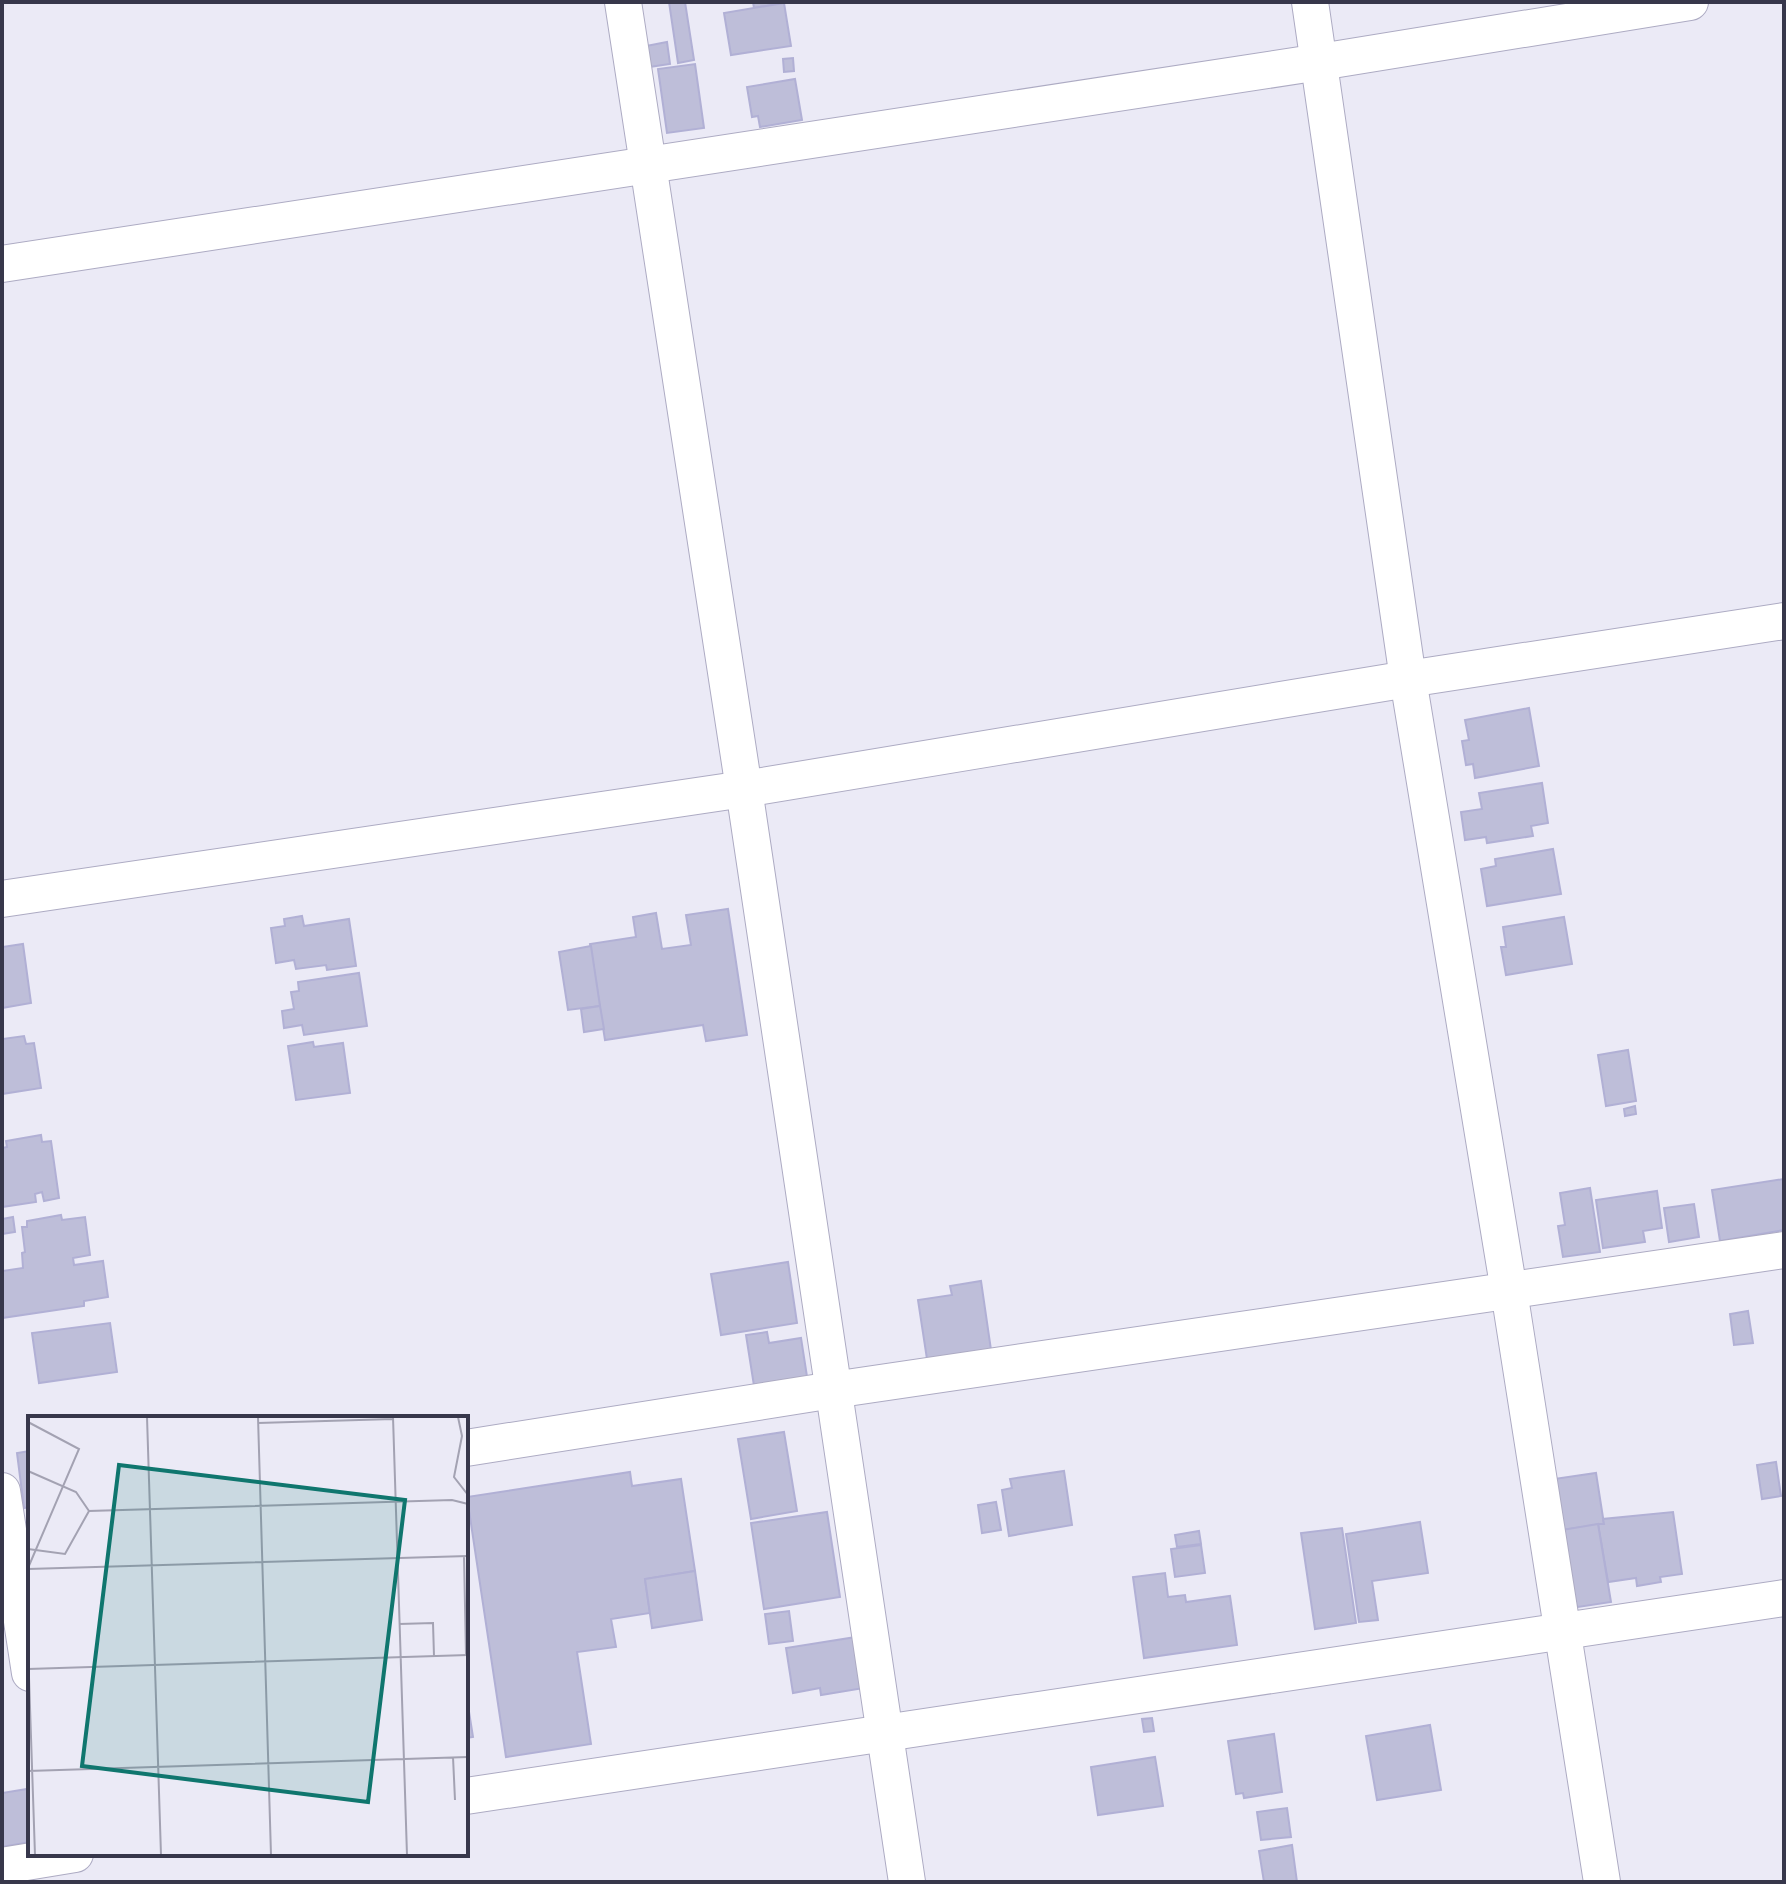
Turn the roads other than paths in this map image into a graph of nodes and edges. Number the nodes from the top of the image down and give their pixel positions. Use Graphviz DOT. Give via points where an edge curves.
graph roads {
  1 [pos="623,2"];
  2 [pos="1310,2"];
  3 [pos="1690,2"];
  4 [pos="1320,62"];
  5 [pos="648,165"];
  6 [pos="2,264"];
  7 [pos="1784,621"];
  8 [pos="1408,679"];
  9 [pos="744,789"];
  10 [pos="2,899"];
  11 [pos="1784,1250"];
  12 [pos="1509,1291"];
  13 [pos="833,1390"];
  14 [pos="468,1448"];
  15 [pos="10,1512"];
  16 [pos="1784,1598"];
  17 [pos="1561,1630"];
  18 [pos="28,1657"];
  19 [pos="884,1734"];
  20 [pos="468,1796"];
  21 [pos="63,1862"];
  22 [pos="2,1866"];
  23 [pos="907,1882"];
  24 [pos="1602,1882"];
  1 -- 5 [label="street"];
  2 -- 4 [label="street"];
  3 -- 4 [label="street"];
  4 -- 5 [label="street"];
  4 -- 8 [label="street"];
  5 -- 6 [label="street"];
  5 -- 9 [label="street"];
  7 -- 8 [label="street"];
  8 -- 9 [label="street"];
  8 -- 12 [label="street"];
  9 -- 10 [label="street"];
  9 -- 13 [label="street"];
  11 -- 12 [label="street"];
  12 -- 13 [label="street"];
  12 -- 17 [label="street"];
  13 -- 14 [label="street"];
  13 -- 19 [label="street"];
  15 -- 18 [label="street"];
  16 -- 17 [label="street"];
  17 -- 19 [label="street"];
  17 -- 24 [label="street"];
  19 -- 20 [label="street"];
  19 -- 23 [label="street"];
  21 -- 22 [label="street"];
}
